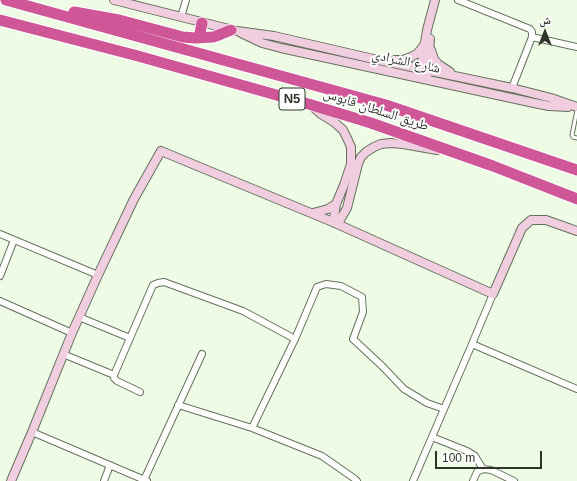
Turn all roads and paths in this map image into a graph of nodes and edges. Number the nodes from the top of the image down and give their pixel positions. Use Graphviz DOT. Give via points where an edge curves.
graph roads {
  1 [pos="7,0"];
  2 [pos="114,0"];
  3 [pos="186,0"];
  4 [pos="435,0"];
  5 [pos="458,0"];
  6 [pos="478,0"];
  7 [pos="475,7"];
  8 [pos="181,17"];
  9 [pos="0,20"];
  10 [pos="202,23"];
  11 [pos="234,30"];
  12 [pos="532,37"];
  13 [pos="199,38"];
  14 [pos="427,44"];
  15 [pos="577,47"];
  16 [pos="378,60"];
  17 [pos="424,69"];
  18 [pos="462,77"];
  19 [pos="423,79"];
  20 [pos="512,88"];
  21 [pos="312,105"];
  22 [pos="576,108"];
  23 [pos="577,138"];
  24 [pos="448,150"];
  25 [pos="577,170"];
  26 [pos="577,199"];
  27 [pos="336,204"];
  28 [pos="347,208"];
  29 [pos="313,213"];
  30 [pos="335,223"];
  31 [pos="355,232"];
  32 [pos="577,232"];
  33 [pos="0,234"];
  34 [pos="14,240"];
  35 [pos="98,275"];
  36 [pos="0,276"];
  37 [pos="493,294"];
  38 [pos="0,301"];
  39 [pos="79,317"];
  40 [pos="72,333"];
  41 [pos="130,338"];
  42 [pos="295,339"];
  43 [pos="472,344"];
  44 [pos="64,354"];
  45 [pos="202,354"];
  46 [pos="114,375"];
  47 [pos="577,389"];
  48 [pos="140,392"];
  49 [pos="178,405"];
  50 [pos="444,409"];
  51 [pos="252,428"];
  52 [pos="32,432"];
  53 [pos="432,437"];
  54 [pos="110,465"];
  55 [pos="483,469"];
  56 [pos="145,480"];
  57 [pos="11,481"];
  58 [pos="104,481"];
  59 [pos="357,481"];
  60 [pos="413,481"];
  61 [pos="473,481"];
  62 [pos="514,481"];
  1 -- 13 [label="highway" via="119,20"];
  1 -- 25 [label="highway, طريق السلطان قابوس / N5" via="386,105"];
  2 -- 8 [label="street, شارع الشرادي"];
  3 -- 8 [label="street"];
  4 -- 14 [label="street"];
  5 -- 7 [label="street"];
  6 -- 7 [label="street"];
  7 -- 12 [label="street" via="530,29"];
  8 -- 10 [label="street, شارع الشرادي"];
  9 -- 21 [label="highway, طريق السلطان قابوس / N5"];
  10 -- 11 [label="street, شارع الشرادي"];
  10 -- 13 [label="highway"];
  11 -- 13 [label="highway" via="219,36"];
  11 -- 16 [label="street, شارع الشرادي" via="274,36"];
  11 -- 19 [label="street, شارع الشرادي" via="254,40 281,48"];
  12 -- 15 [label="street"];
  12 -- 20 [label="street"];
  14 -- 16 [label="street" via="408,59"];
  14 -- 17 [label="street"];
  14 -- 18 [label="street" via="438,64"];
  16 -- 17 [label="street, شارع الشرادي"];
  17 -- 18 [label="street, شارع الشرادي"];
  17 -- 19 [label="street"];
  18 -- 20 [label="street, شارع الشرادي"];
  19 -- 22 [label="street, شارع الشرادي" via="542,105"];
  20 -- 22 [label="street, شارع الشرادي" via="551,98"];
  21 -- 24 [label="highway, طريق السلطان قابوس / N5"];
  21 -- 27 [label="street" via="343,130 348,138 351,164"];
  22 -- 23 [label="lane" via="572,135"];
  24 -- 26 [label="highway, طريق السلطان قابوس / N5"];
  24 -- 28 [label="street" via="391,143 374,147 361,157"];
  27 -- 29 [label="street"];
  27 -- 30 [label="street"];
  28 -- 30 [label="street" via="340,220"];
  28 -- 31 [label="street" via="348,220"];
  29 -- 30 [label="street"];
  29 -- 35 [label="street" via="161,151 134,199"];
  30 -- 31 [label="street"];
  31 -- 37 [label="street"];
  32 -- 37 [label="street" via="546,220 531,220 522,228"];
  33 -- 34 [label="street"];
  34 -- 35 [label="street"];
  34 -- 36 [label="street"];
  35 -- 39 [label="street"];
  37 -- 43 [label="street"];
  38 -- 40 [label="street"];
  39 -- 40 [label="street"];
  39 -- 41 [label="street"];
  40 -- 44 [label="street"];
  41 -- 42 [label="street" via="153,286 164,282 243,311"];
  41 -- 46 [label="street"];
  42 -- 50 [label="street" via="317,287 326,284 341,286 362,297 363,312 353,339 404,389 427,403"];
  42 -- 51 [label="street"];
  43 -- 47 [label="street"];
  43 -- 50 [label="street"];
  44 -- 46 [label="street"];
  44 -- 52 [label="street"];
  45 -- 49 [label="street"];
  46 -- 48 [label="street" via="117,381"];
  49 -- 51 [label="street"];
  49 -- 56 [label="street"];
  50 -- 53 [label="street"];
  51 -- 59 [label="street" via="322,456"];
  52 -- 54 [label="street"];
  52 -- 57 [label="street"];
  53 -- 55 [label="street" via="475,456"];
  53 -- 60 [label="street"];
  54 -- 56 [label="street"];
  54 -- 58 [label="street"];
  55 -- 61 [label="street" via="477,472"];
  55 -- 62 [label="street"];
}
